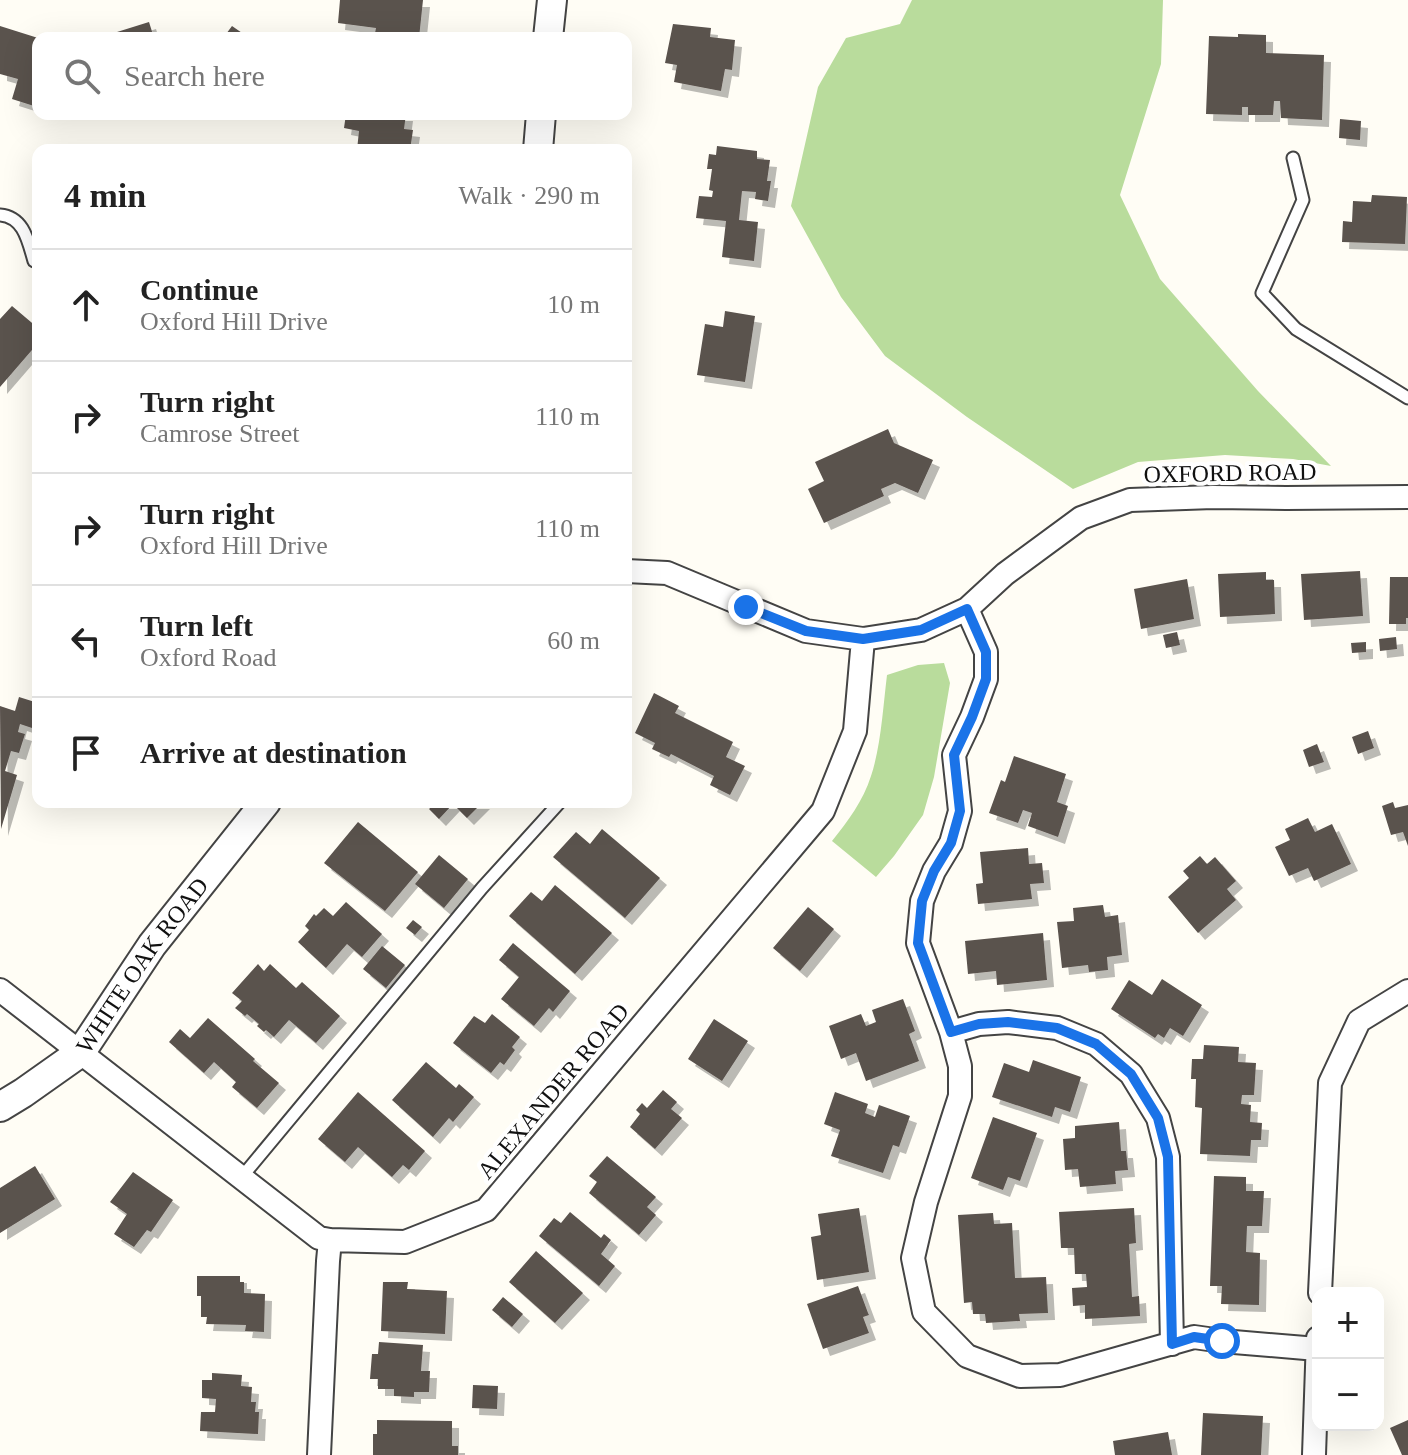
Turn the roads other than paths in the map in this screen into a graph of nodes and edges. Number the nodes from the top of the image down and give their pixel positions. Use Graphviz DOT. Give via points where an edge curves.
graph roads {
  1 [pos="552,0"];
  2 [pos="549,32"];
  3 [pos="540,120"];
  4 [pos="538,144"];
  5 [pos="1293,158"];
  6 [pos="0,215"];
  7 [pos="32,255"];
  8 [pos="1408,398"];
  9 [pos="1408,497"];
  10 [pos="632,571"];
  11 [pos="967,609"];
  12 [pos="863,639"];
  13 [pos="261,808"];
  14 [pos="555,808"];
  15 [pos="0,990"];
  16 [pos="1408,991"];
  17 [pos="951,1032"];
  18 [pos="81,1052"];
  19 [pos="0,1107"];
  20 [pos="241,1178"];
  21 [pos="330,1240"];
  22 [pos="1320,1287"];
  23 [pos="1172,1344"];
  24 [pos="1312,1349"];
  25 [pos="1317,1359"];
  26 [pos="319,1455"];
  27 [pos="1314,1455"];
  1 -- 2 [label="street"];
  3 -- 4 [label="street"];
  5 -- 8 [label="lane" via="1303,200 1262,293 1296,329"];
  6 -- 7 [label="lane" via="18,221"];
  9 -- 11 [label="street, OXFORD ROAD" via="1130,500 1081,518"];
  10 -- 12 [label="street, OXFORD ROAD" via="667,573 806,631"];
  11 -- 12 [label="street, OXFORD ROAD" via="921,630"];
  11 -- 17 [label="street" via="986,652 986,679 954,755 960,811 951,843 922,901 918,943"];
  12 -- 21 [label="street, ALEXANDER ROAD" via="855,731 823,811 486,1210 405,1242"];
  13 -- 18 [label="street, WHITE OAK ROAD" via="152,945"];
  14 -- 20 [label="lane"];
  15 -- 18 [label="street, ALEXANDER ROAD"];
  16 -- 22 [label="street" via="1359,1021 1330,1083"];
  17 -- 23 [label="street" via="1008,1022 1057,1028 1096,1044 1131,1074 1158,1118 1168,1157"];
  17 -- 23 [label="street" via="960,1066 960,1096 913,1258 924,1312 967,1356 1020,1376 1060,1375"];
  18 -- 19 [label="street, WHITE OAK ROAD"];
  18 -- 20 [label="street, ALEXANDER ROAD"];
  20 -- 21 [label="street, ALEXANDER ROAD" via="312,1234"];
  21 -- 26 [label="street"];
  23 -- 24 [label="street" via="1194,1337"];
  25 -- 27 [label="street"];
}
